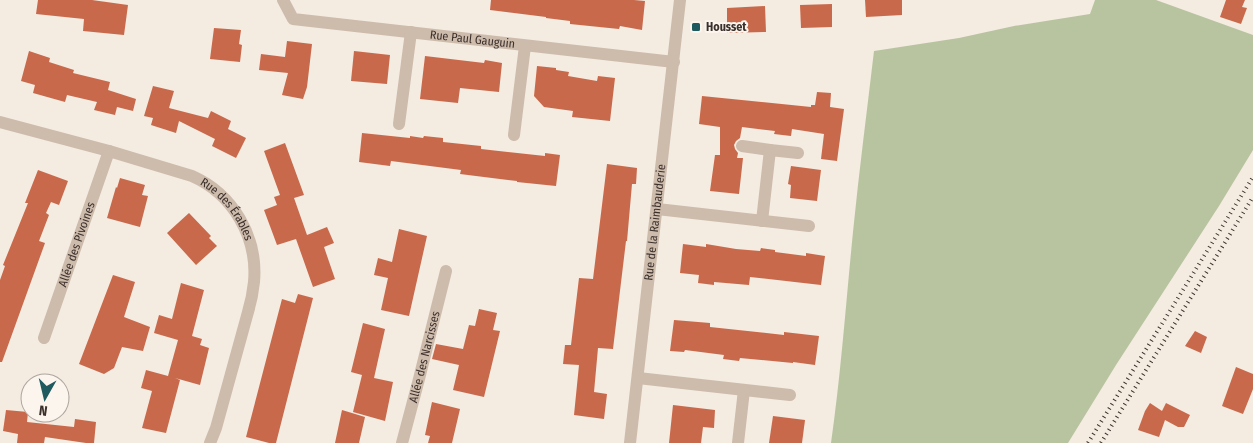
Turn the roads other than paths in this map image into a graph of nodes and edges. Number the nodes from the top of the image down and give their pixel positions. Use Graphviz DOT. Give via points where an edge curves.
graph roads {
  1 [pos="283,0"];
  2 [pos="680,0"];
  3 [pos="411,32"];
  4 [pos="526,46"];
  5 [pos="674,62"];
  6 [pos="0,122"];
  7 [pos="399,124"];
  8 [pos="514,135"];
  9 [pos="742,146"];
  10 [pos="770,150"];
  11 [pos="109,151"];
  12 [pos="798,153"];
  13 [pos="657,209"];
  14 [pos="762,221"];
  15 [pos="809,226"];
  16 [pos="446,271"];
  17 [pos="44,338"];
  18 [pos="638,378"];
  19 [pos="744,390"];
  20 [pos="790,395"];
  21 [pos="210,443"];
  22 [pos="402,443"];
  23 [pos="630,443"];
  24 [pos="738,443"];
  1 -- 3 [label="street, Rue Paul Gauguin" via="293,19"];
  2 -- 5 [label="street, Rue de la Raimbauderie"];
  3 -- 4 [label="street, Rue Paul Gauguin"];
  3 -- 7 [label="street"];
  4 -- 5 [label="street, Rue Paul Gauguin"];
  4 -- 8 [label="street"];
  5 -- 13 [label="street, Rue de la Raimbauderie"];
  6 -- 11 [label="street, Rue des Érables"];
  9 -- 10 [label="street"];
  10 -- 12 [label="street"];
  10 -- 14 [label="street"];
  11 -- 17 [label="street, Allée des Pivoines"];
  11 -- 21 [label="street, Rue des Érables" via="200,179 228,201 250,240 254,261 253,293"];
  13 -- 14 [label="street"];
  13 -- 18 [label="street, Rue de la Raimbauderie"];
  14 -- 15 [label="street"];
  16 -- 22 [label="street, Allée des Narcisses"];
  18 -- 19 [label="street"];
  18 -- 23 [label="street, Rue de la Raimbauderie"];
  19 -- 20 [label="street"];
  19 -- 24 [label="street"];
}
